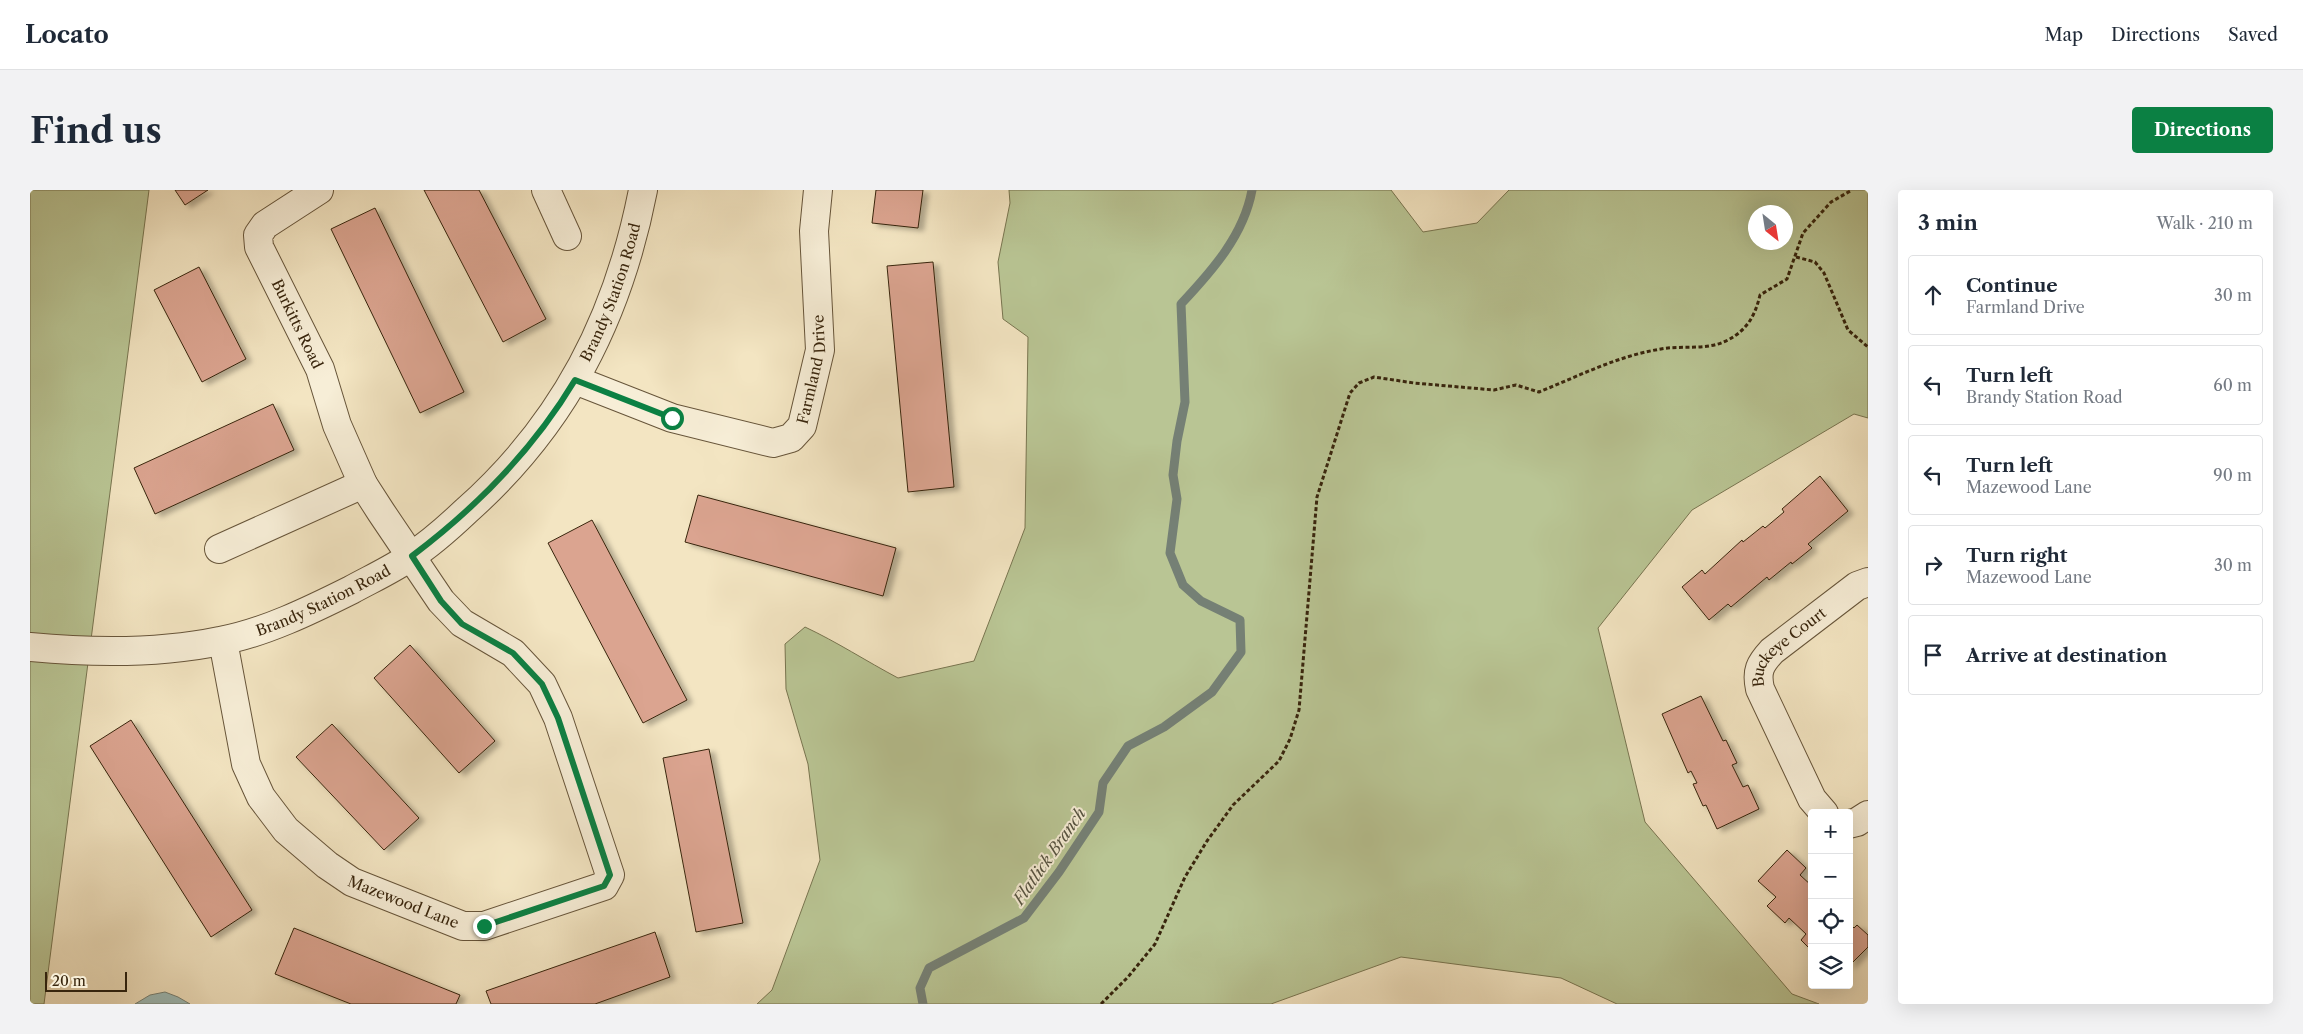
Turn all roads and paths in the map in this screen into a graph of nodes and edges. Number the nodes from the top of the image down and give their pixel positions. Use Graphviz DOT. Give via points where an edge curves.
graph roads {
  1 [pos="319,190"];
  2 [pos="546,190"];
  3 [pos="642,190"];
  4 [pos="818,190"];
  5 [pos="1852,190"];
  6 [pos="567,236"];
  7 [pos="1796,257"];
  8 [pos="1868,347"];
  9 [pos="575,380"];
  10 [pos="364,484"];
  11 [pos="219,549"];
  12 [pos="412,556"];
  13 [pos="1868,582"];
  14 [pos="223,641"];
  15 [pos="30,647"];
  16 [pos="1821,809"];
  17 [pos="1868,815"];
  18 [pos="1853,823"];
  19 [pos="1101,1004"];
  1 -- 10 [label="street, Burkitts Road" via="265,225 258,235 260,247 320,369 337,425"];
  2 -- 6 [label="street"];
  3 -- 9 [label="street, Brandy Station Road" via="626,262 614,298"];
  4 -- 9 [label="street, Farmland Drive" via="814,230 820,350 802,426 791,438 773,443 672,418"];
  5 -- 7 [label="path" via="1831,202 1803,233"];
  7 -- 8 [label="path" via="1815,262 1824,273 1848,330"];
  7 -- 19 [label="path" via="1787,279 1760,295 1756,312 1748,325 1727,340 1689,349 1662,348 1635,354 1590,368 1539,392 1516,385 1494,390 1414,384 1374,377 1359,383 1350,393 1316,497 1299,710 1290,739 1279,761 1233,805 1207,841 1155,944"];
  9 -- 12 [label="street, Brandy Station Road" via="515,463 481,498"];
  10 -- 11 [label="street"];
  10 -- 12 [label="street, Burkitts Road"];
  12 -- 14 [label="street, Brandy Station Road" via="316,608"];
  12 -- 14 [label="street, Mazewood Lane" via="441,601 462,624 513,653 542,684 558,718 610,875 604,886 484,926 463,926 352,882 286,830 261,797 246,764"];
  13 -- 16 [label="street, Buckeye Court" via="1857,586 1772,651 1763,661 1757,676 1760,689 1812,799"];
  14 -- 15 [label="street, Brandy Station Road" via="188,647 106,652"];
  17 -- 18 [label="street"];
}
